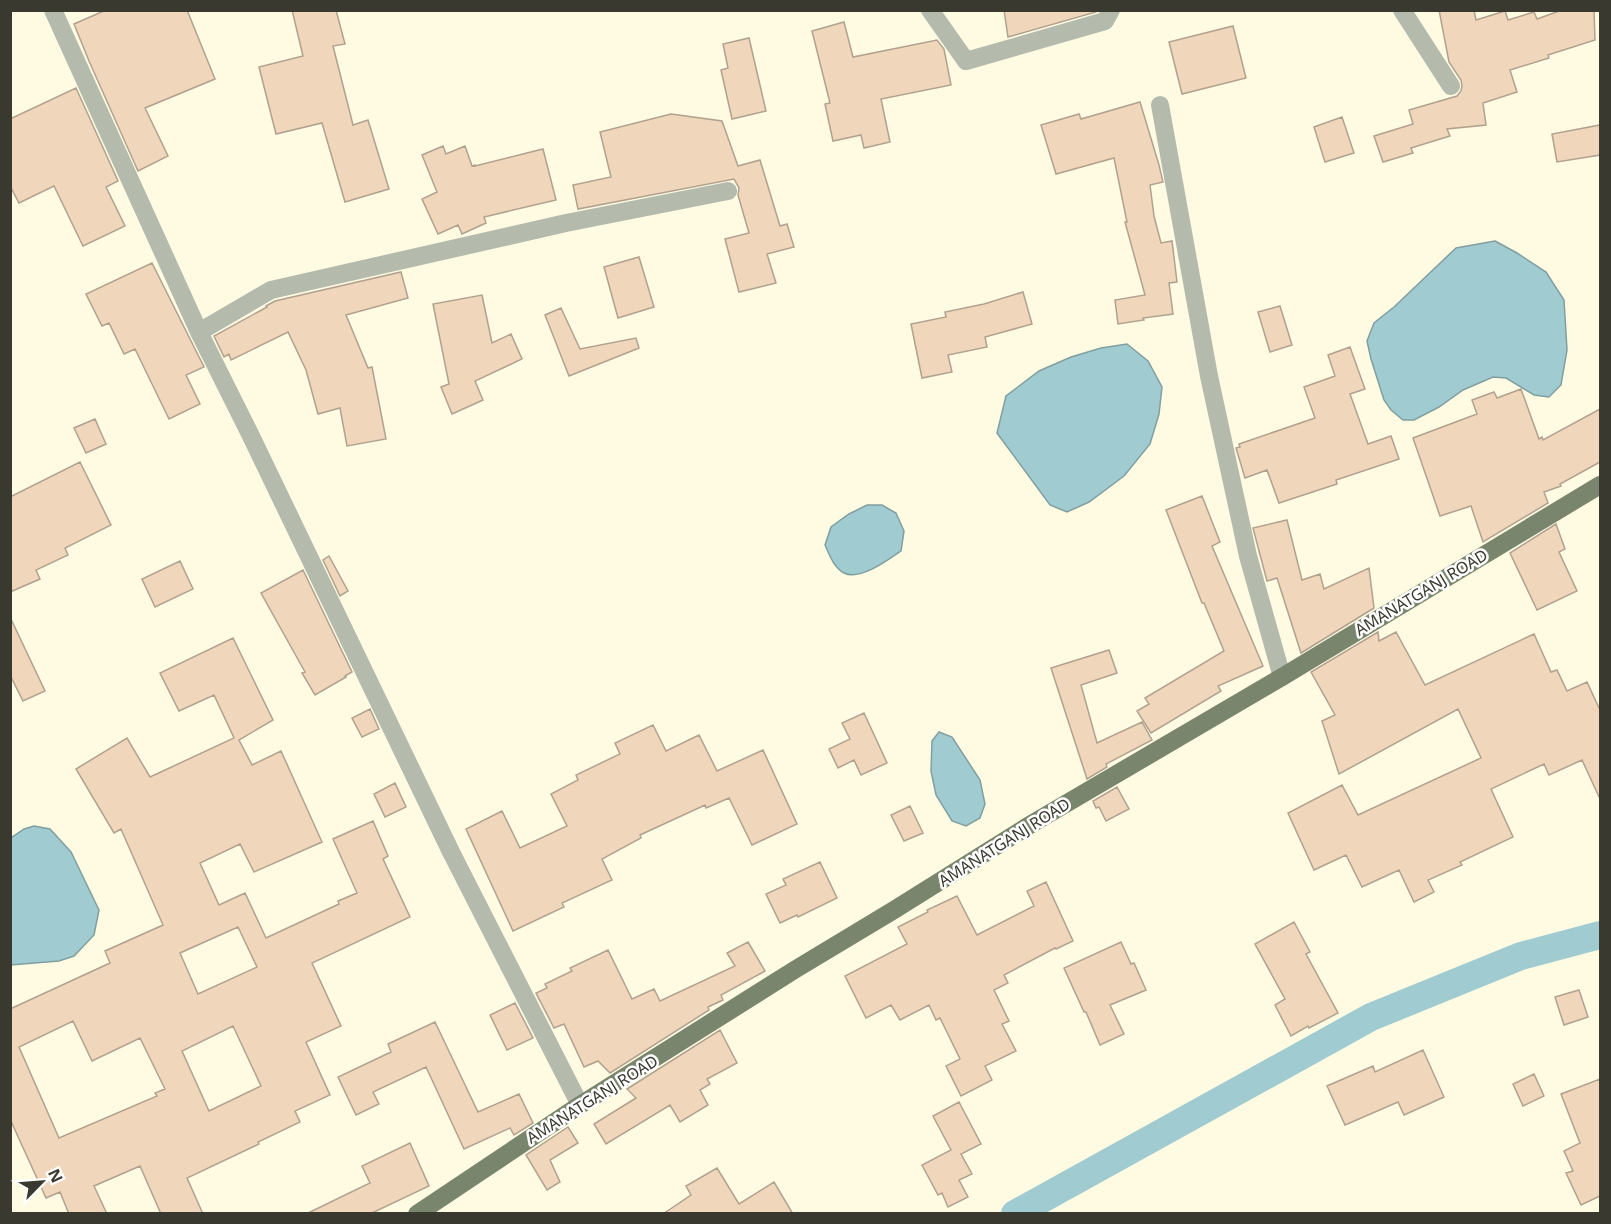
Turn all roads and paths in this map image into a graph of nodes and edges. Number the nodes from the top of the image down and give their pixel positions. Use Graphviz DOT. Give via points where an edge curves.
graph roads {
  1 [pos="52,10"];
  2 [pos="930,10"];
  3 [pos="1111,10"];
  4 [pos="1402,10"];
  5 [pos="1451,86"];
  6 [pos="1160,105"];
  7 [pos="728,191"];
  8 [pos="199,332"];
  9 [pos="1600,485"];
  10 [pos="1282,677"];
  11 [pos="580,1105"];
  12 [pos="417,1214"];
  1 -- 8 [label="street"];
  2 -- 3 [label="street" via="966,61 1105,21"];
  4 -- 5 [label="street"];
  6 -- 10 [label="street" via="1209,376 1248,556"];
  7 -- 8 [label="street" via="566,223 271,290"];
  8 -- 11 [label="street" via="451,852"];
  9 -- 10 [label="main road, AMANATGANJ ROAD"];
  10 -- 11 [label="main road, AMANATGANJ ROAD" via="1028,826"];
  11 -- 12 [label="main road, AMANATGANJ ROAD"];
}
